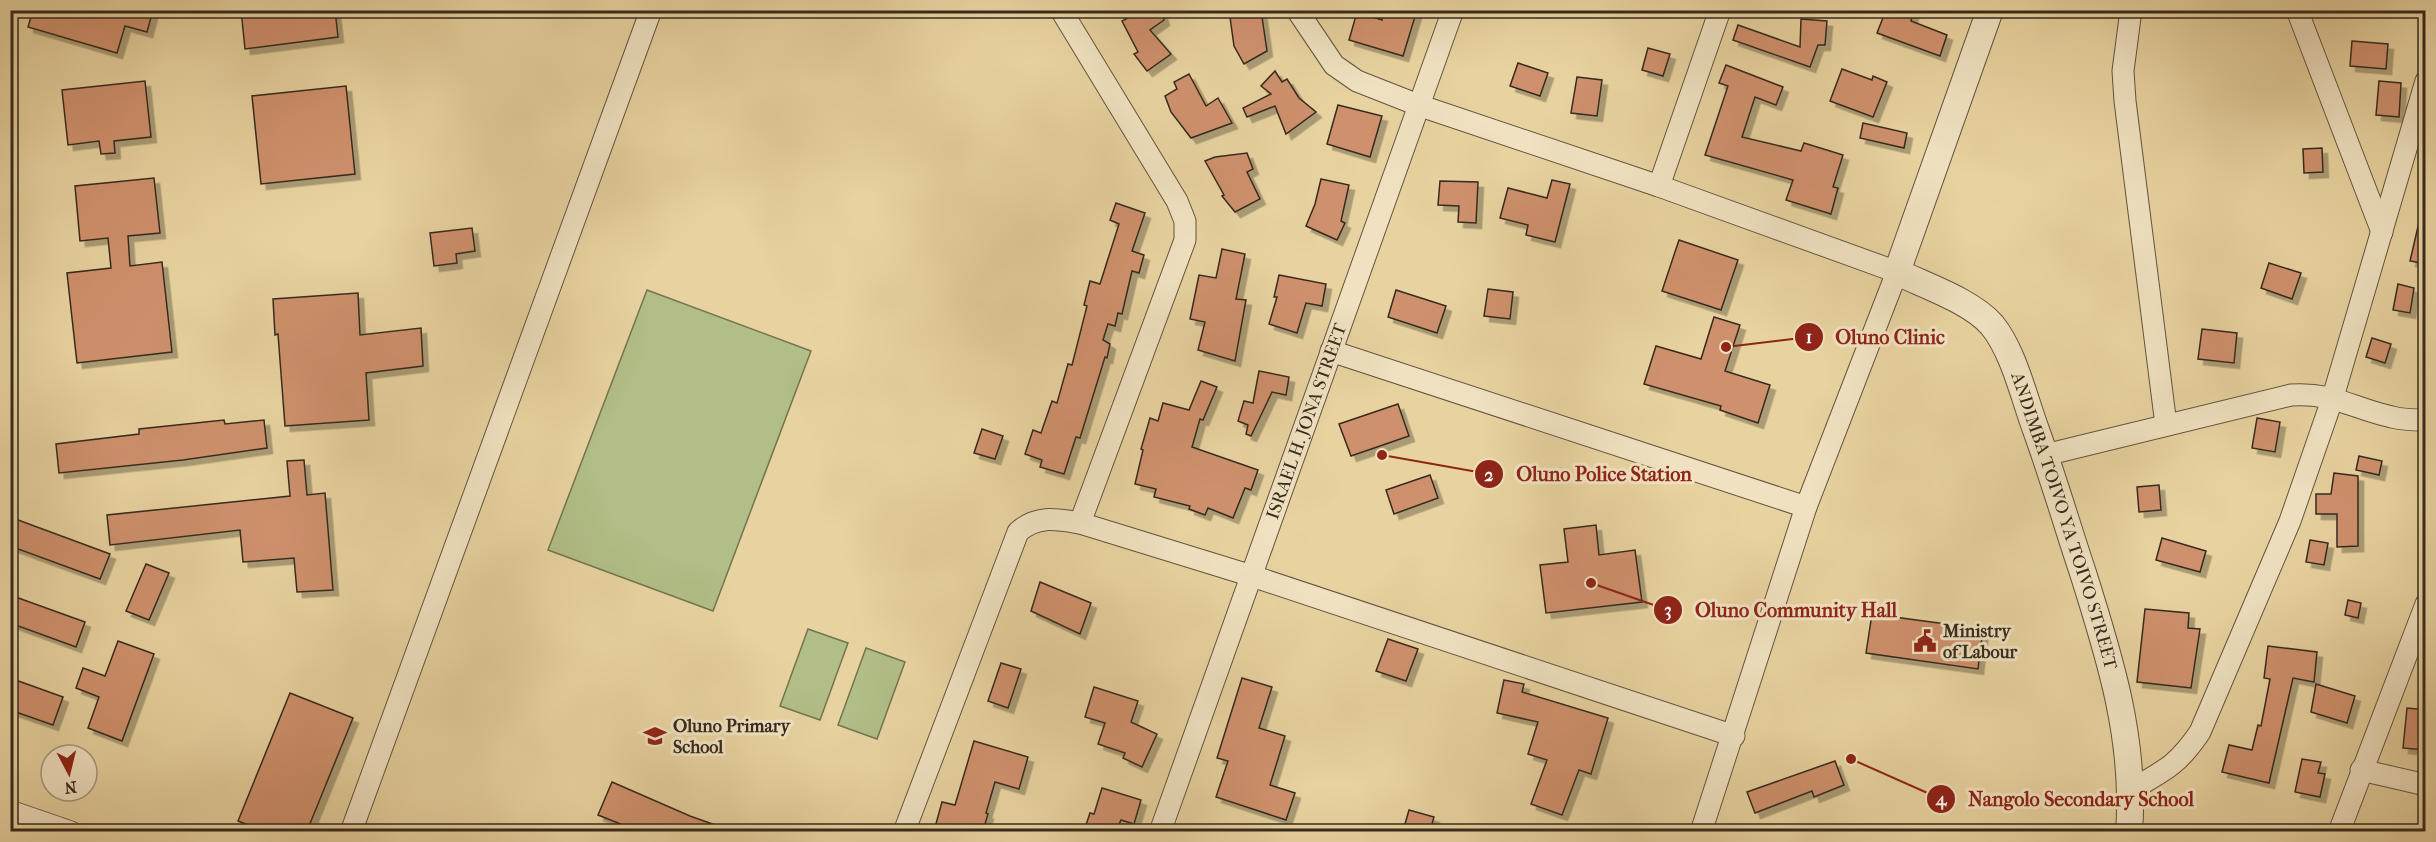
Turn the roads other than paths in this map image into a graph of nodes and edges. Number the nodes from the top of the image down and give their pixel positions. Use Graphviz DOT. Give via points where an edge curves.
graph roads {
  1 [pos="651,10"];
  2 [pos="1061,10"];
  3 [pos="1297,10"];
  4 [pos="1453,10"];
  5 [pos="1720,10"];
  6 [pos="1990,10"];
  7 [pos="2131,10"];
  8 [pos="2297,10"];
  9 [pos="2426,81"];
  10 [pos="1418,105"];
  11 [pos="1659,186"];
  12 [pos="2382,232"];
  13 [pos="1897,272"];
  14 [pos="1330,351"];
  15 [pos="2333,397"];
  16 [pos="2426,420"];
  17 [pos="2166,425"];
  18 [pos="2045,455"];
  19 [pos="1806,507"];
  20 [pos="1080,524"];
  21 [pos="1252,576"];
  22 [pos="2426,604"];
  23 [pos="1734,736"];
  24 [pos="2361,770"];
  25 [pos="2426,785"];
  26 [pos="2131,790"];
  27 [pos="10,811"];
  28 [pos="71,831"];
  29 [pos="351,831"];
  30 [pos="904,831"];
  31 [pos="1160,831"];
  32 [pos="1701,831"];
  33 [pos="2129,831"];
  34 [pos="2339,831"];
  1 -- 29 [label="street"];
  2 -- 20 [label="street" via="1177,201 1185,221 1185,240"];
  3 -- 10 [label="street" via="1334,65 1357,81"];
  4 -- 10 [label="street, ISRAEL H. JONA STREET"];
  5 -- 11 [label="street"];
  6 -- 13 [label="street"];
  7 -- 17 [label="street" via="2123,71 2125,101"];
  8 -- 12 [label="street"];
  9 -- 12 [label="street"];
  10 -- 11 [label="street"];
  10 -- 14 [label="street, ISRAEL H. JONA STREET"];
  11 -- 13 [label="street"];
  12 -- 15 [label="street"];
  13 -- 18 [label="street, ANDIMBA TOIVO YA TOIVO STREET" via="1980,313 1993,327 2007,350"];
  13 -- 19 [label="street"];
  14 -- 19 [label="street"];
  14 -- 21 [label="street, ISRAEL H. JONA STREET"];
  15 -- 16 [label="street" via="2392,417"];
  15 -- 17 [label="street" via="2291,395"];
  15 -- 26 [label="street" via="2290,520 2200,732 2174,765"];
  17 -- 18 [label="street"];
  18 -- 26 [label="street, ANDIMBA TOIVO YA TOIVO STREET" via="2112,663 2125,726"];
  19 -- 23 [label="street"];
  20 -- 21 [label="street"];
  20 -- 30 [label="street" via="1041,519 1018,532"];
  21 -- 23 [label="street"];
  21 -- 31 [label="street, ISRAEL H. JONA STREET"];
  22 -- 24 [label="street"];
  23 -- 32 [label="street"];
  24 -- 25 [label="street"];
  24 -- 34 [label="street"];
  26 -- 33 [label="street, ANDIMBA TOIVO YA TOIVO STREET"];
  27 -- 28 [label="street"];
}
